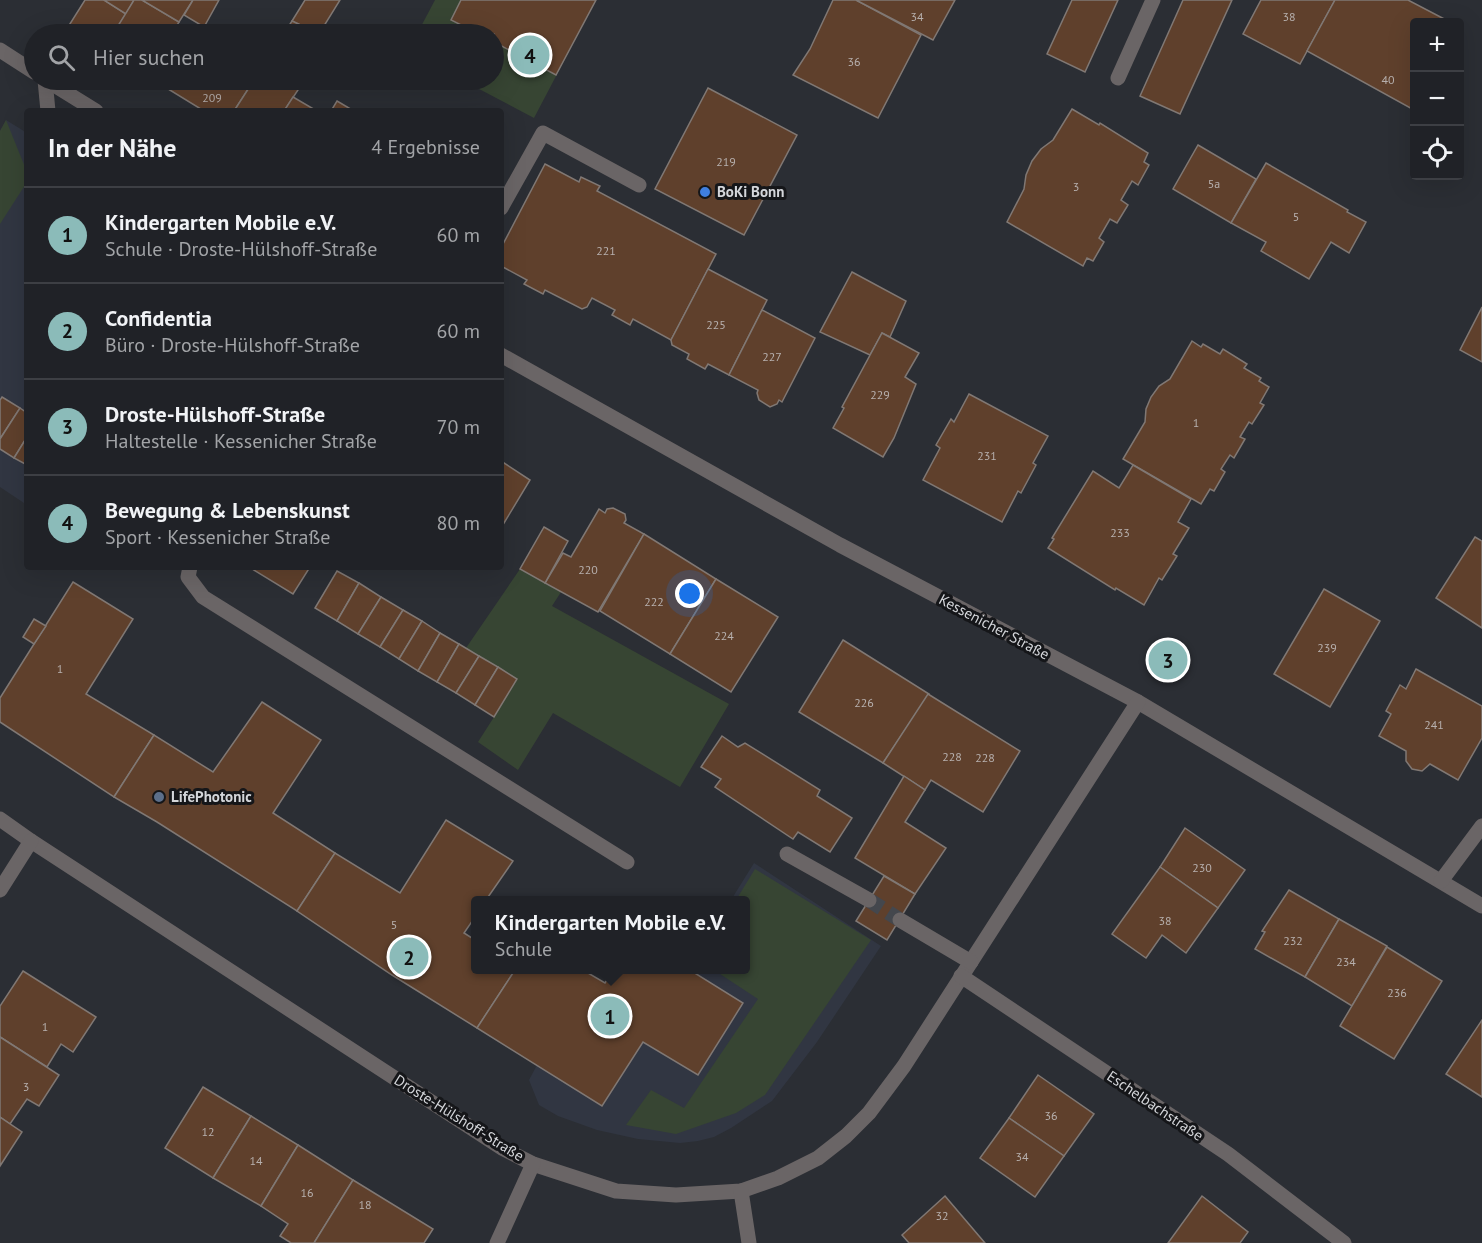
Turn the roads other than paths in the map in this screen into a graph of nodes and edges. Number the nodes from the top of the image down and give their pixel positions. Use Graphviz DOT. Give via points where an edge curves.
graph roads {
  1 [pos="1153,0"];
  2 [pos="0,50"];
  3 [pos="24,66"];
  4 [pos="1118,78"];
  5 [pos="47,90"];
  6 [pos="62,90"];
  7 [pos="48,108"];
  8 [pos="91,108"];
  9 [pos="639,185"];
  10 [pos="504,203"];
  11 [pos="504,357"];
  12 [pos="189,570"];
  13 [pos="1138,702"];
  14 [pos="0,819"];
  15 [pos="1482,826"];
  16 [pos="31,841"];
  17 [pos="787,854"];
  18 [pos="627,862"];
  19 [pos="1441,881"];
  20 [pos="0,890"];
  21 [pos="869,900"];
  22 [pos="1482,906"];
  23 [pos="900,920"];
  24 [pos="971,962"];
  25 [pos="961,976"];
  26 [pos="533,1164"];
  27 [pos="741,1191"];
  28 [pos="497,1243"];
  29 [pos="749,1243"];
  30 [pos="1344,1243"];
  1 -- 4 [label="street"];
  2 -- 3 [label="street"];
  5 -- 7 [label="street"];
  6 -- 8 [label="street"];
  9 -- 10 [label="street" via="543,133"];
  11 -- 13 [label="street, Kessenicher Straße" via="840,545"];
  12 -- 18 [label="street" via="188,577 203,597"];
  13 -- 19 [label="street, Kessenicher Straße"];
  13 -- 24 [label="street, Droste-Hülshoff-Straße"];
  14 -- 16 [label="street, Droste-Hülshoff-Straße"];
  15 -- 19 [label="street"];
  16 -- 20 [label="street"];
  16 -- 26 [label="street, Droste-Hülshoff-Straße" via="502,1148"];
  17 -- 21 [label="street"];
  19 -- 22 [label="street, Kessenicher Straße"];
  23 -- 24 [label="street"];
  24 -- 25 [label="street, Droste-Hülshoff-Straße"];
  25 -- 27 [label="street, Droste-Hülshoff-Straße" via="904,1066 869,1113 846,1136 818,1158"];
  25 -- 30 [label="street, Eschelbachstraße" via="1228,1154"];
  26 -- 27 [label="street, Droste-Hülshoff-Straße" via="616,1191 676,1196"];
  26 -- 28 [label="street"];
  27 -- 29 [label="street"];
}
